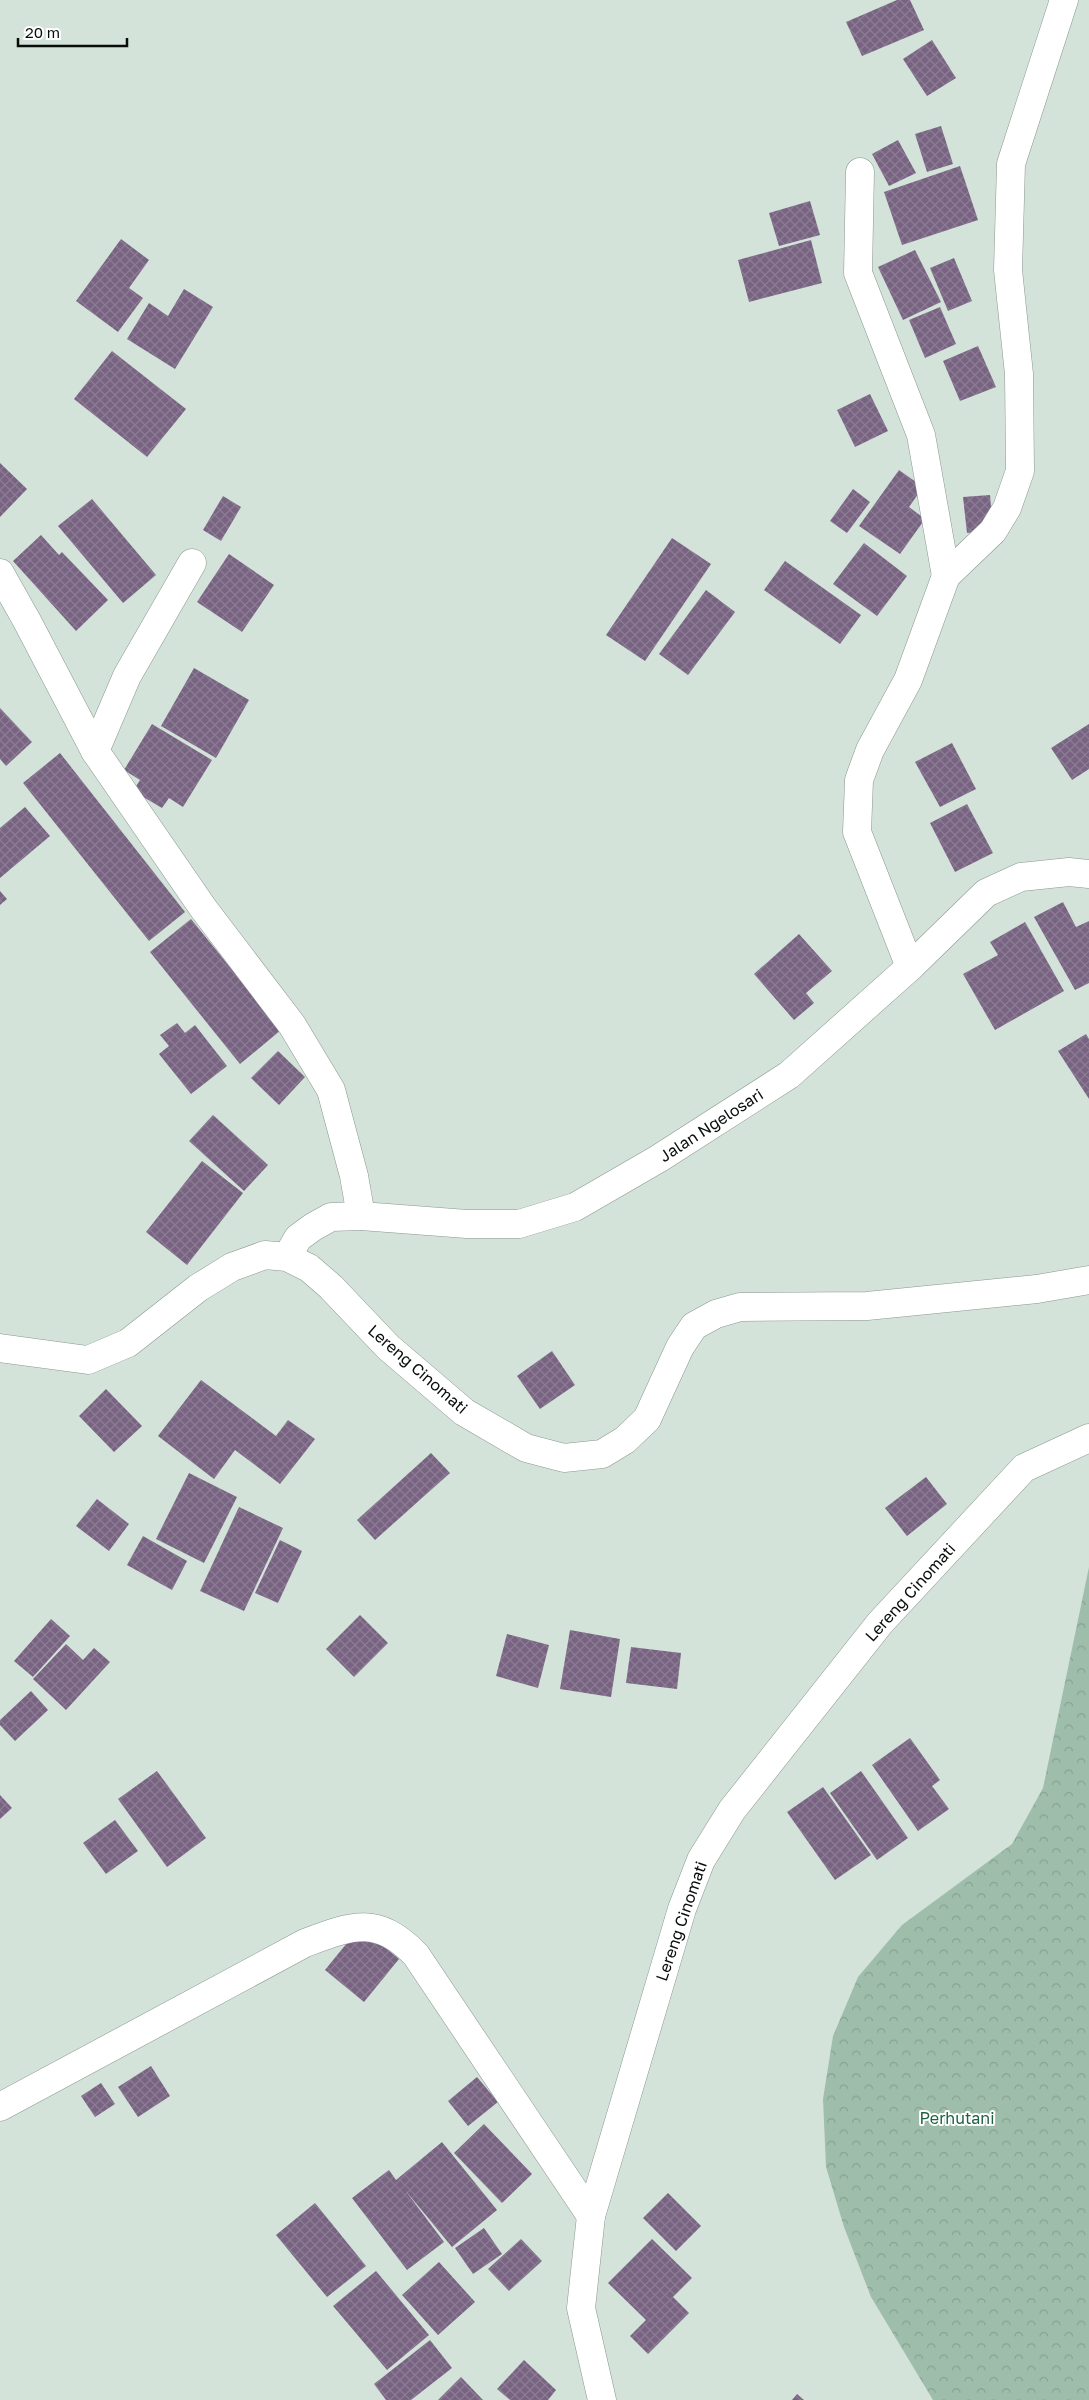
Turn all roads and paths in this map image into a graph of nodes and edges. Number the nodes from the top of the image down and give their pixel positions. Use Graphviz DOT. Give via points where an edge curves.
graph roads {
  1 [pos="1064,0"];
  2 [pos="860,172"];
  3 [pos="192,563"];
  4 [pos="0,573"];
  5 [pos="946,576"];
  6 [pos="95,751"];
  7 [pos="1089,874"];
  8 [pos="910,967"];
  9 [pos="361,1216"];
  10 [pos="287,1257"];
  11 [pos="1089,1280"];
  12 [pos="0,1348"];
  13 [pos="1089,1438"];
  14 [pos="0,2108"];
  15 [pos="591,2216"];
  16 [pos="602,2400"];
  1 -- 5 [label="street" via="1011,164 1008,270 1019,374 1020,470 1007,508 993,531"];
  2 -- 5 [label="street" via="858,272 920,435"];
  3 -- 6 [label="street" via="127,676"];
  4 -- 6 [label="street"];
  5 -- 8 [label="street" via="908,680 870,750 859,780 857,832"];
  6 -- 9 [label="street" via="203,908 292,1025 331,1090"];
  7 -- 8 [label="street, Jalan Ngelosari" via="1069,872 1021,877 986,893"];
  8 -- 9 [label="street, Jalan Ngelosari" via="788,1075 658,1159 575,1206 519,1224 466,1224"];
  9 -- 10 [label="street, Jalan Ngelosari" via="331,1217 298,1238"];
  10 -- 11 [label="street, Lereng Cinomati" via="324,1280 388,1347 464,1412 526,1448 564,1458 602,1454 625,1440 647,1419 680,1347 694,1326 716,1314 740,1307 867,1306 1037,1289"];
  10 -- 12 [label="street" via="265,1254 232,1267 198,1288 128,1343 88,1360"];
  13 -- 15 [label="street, Lereng Cinomati" via="1024,1468 880,1623 732,1810 701,1860 682,1909"];
  14 -- 15 [label="street" via="305,1943 339,1930 359,1927 381,1929 400,1939 416,1955"];
  15 -- 16 [label="street, Lereng Cinomati" via="581,2308"];
}
